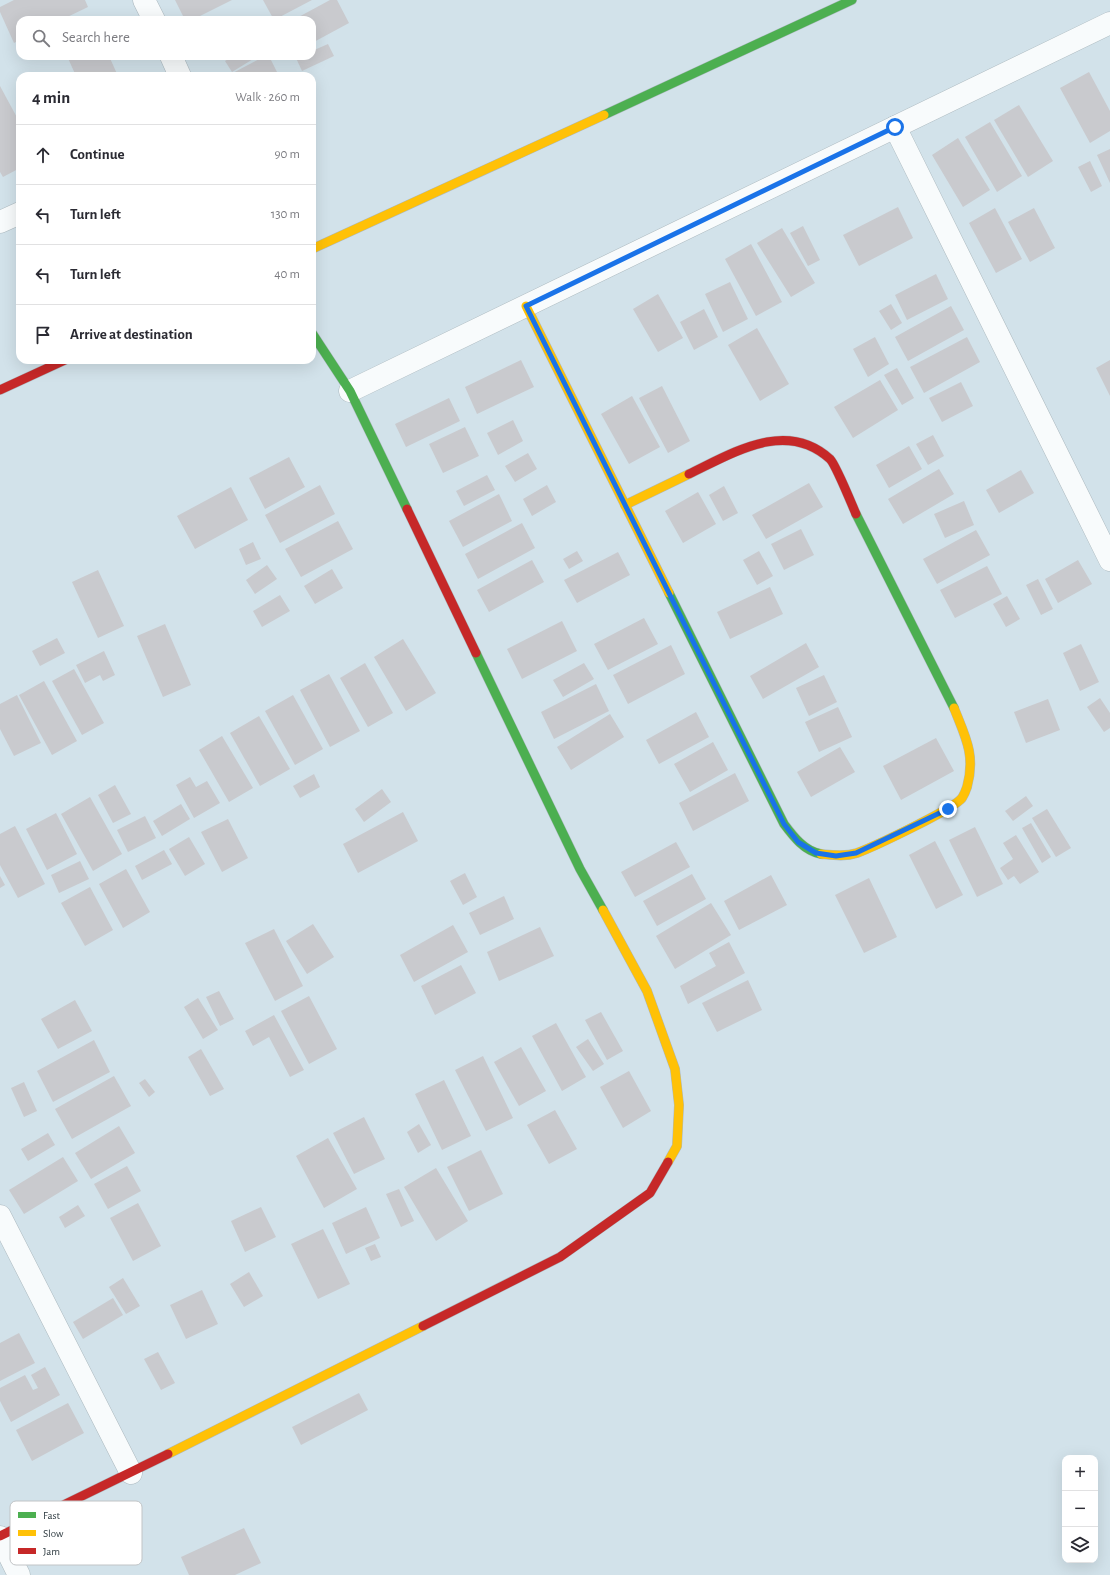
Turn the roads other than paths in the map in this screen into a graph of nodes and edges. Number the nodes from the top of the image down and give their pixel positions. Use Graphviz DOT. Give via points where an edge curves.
graph roads {
  1 [pos="144,0"];
  2 [pos="852,0"];
  3 [pos="152,16"];
  4 [pos="1110,23"];
  5 [pos="172,60"];
  6 [pos="178,72"];
  7 [pos="895,127"];
  8 [pos="16,215"];
  9 [pos="0,222"];
  10 [pos="316,247"];
  11 [pos="526,306"];
  12 [pos="316,339"];
  13 [pos="56,364"];
  14 [pos="0,390"];
  15 [pos="350,391"];
  16 [pos="625,505"];
  17 [pos="1110,560"];
  18 [pos="0,1216"];
  19 [pos="131,1473"];
  20 [pos="74,1501"];
  21 [pos="10,1532"];
  22 [pos="0,1537"];
  23 [pos="10,1557"];
  24 [pos="14,1565"];
  25 [pos="19,1575"];
  1 -- 3 [label="street"];
  2 -- 10 [label="street"];
  4 -- 7 [label="street"];
  5 -- 6 [label="street"];
  7 -- 11 [label="street"];
  7 -- 17 [label="street"];
  8 -- 9 [label="street"];
  11 -- 15 [label="street"];
  11 -- 16 [label="street"];
  12 -- 15 [label="street"];
  13 -- 14 [label="street"];
  15 -- 19 [label="street" via="580,869 647,991 675,1069 679,1105 677,1146 650,1193 560,1257"];
  16 -- 16 [label="street" via="784,824 798,842 816,853 836,856 856,853 948,809 962,798 967,787 970,748 948,693 862,527 831,460 806,444 787,440 763,442 740,450"];
  18 -- 19 [label="street"];
  19 -- 20 [label="street"];
  21 -- 22 [label="street"];
  22 -- 23 [label="street"];
  24 -- 25 [label="street"];
}
